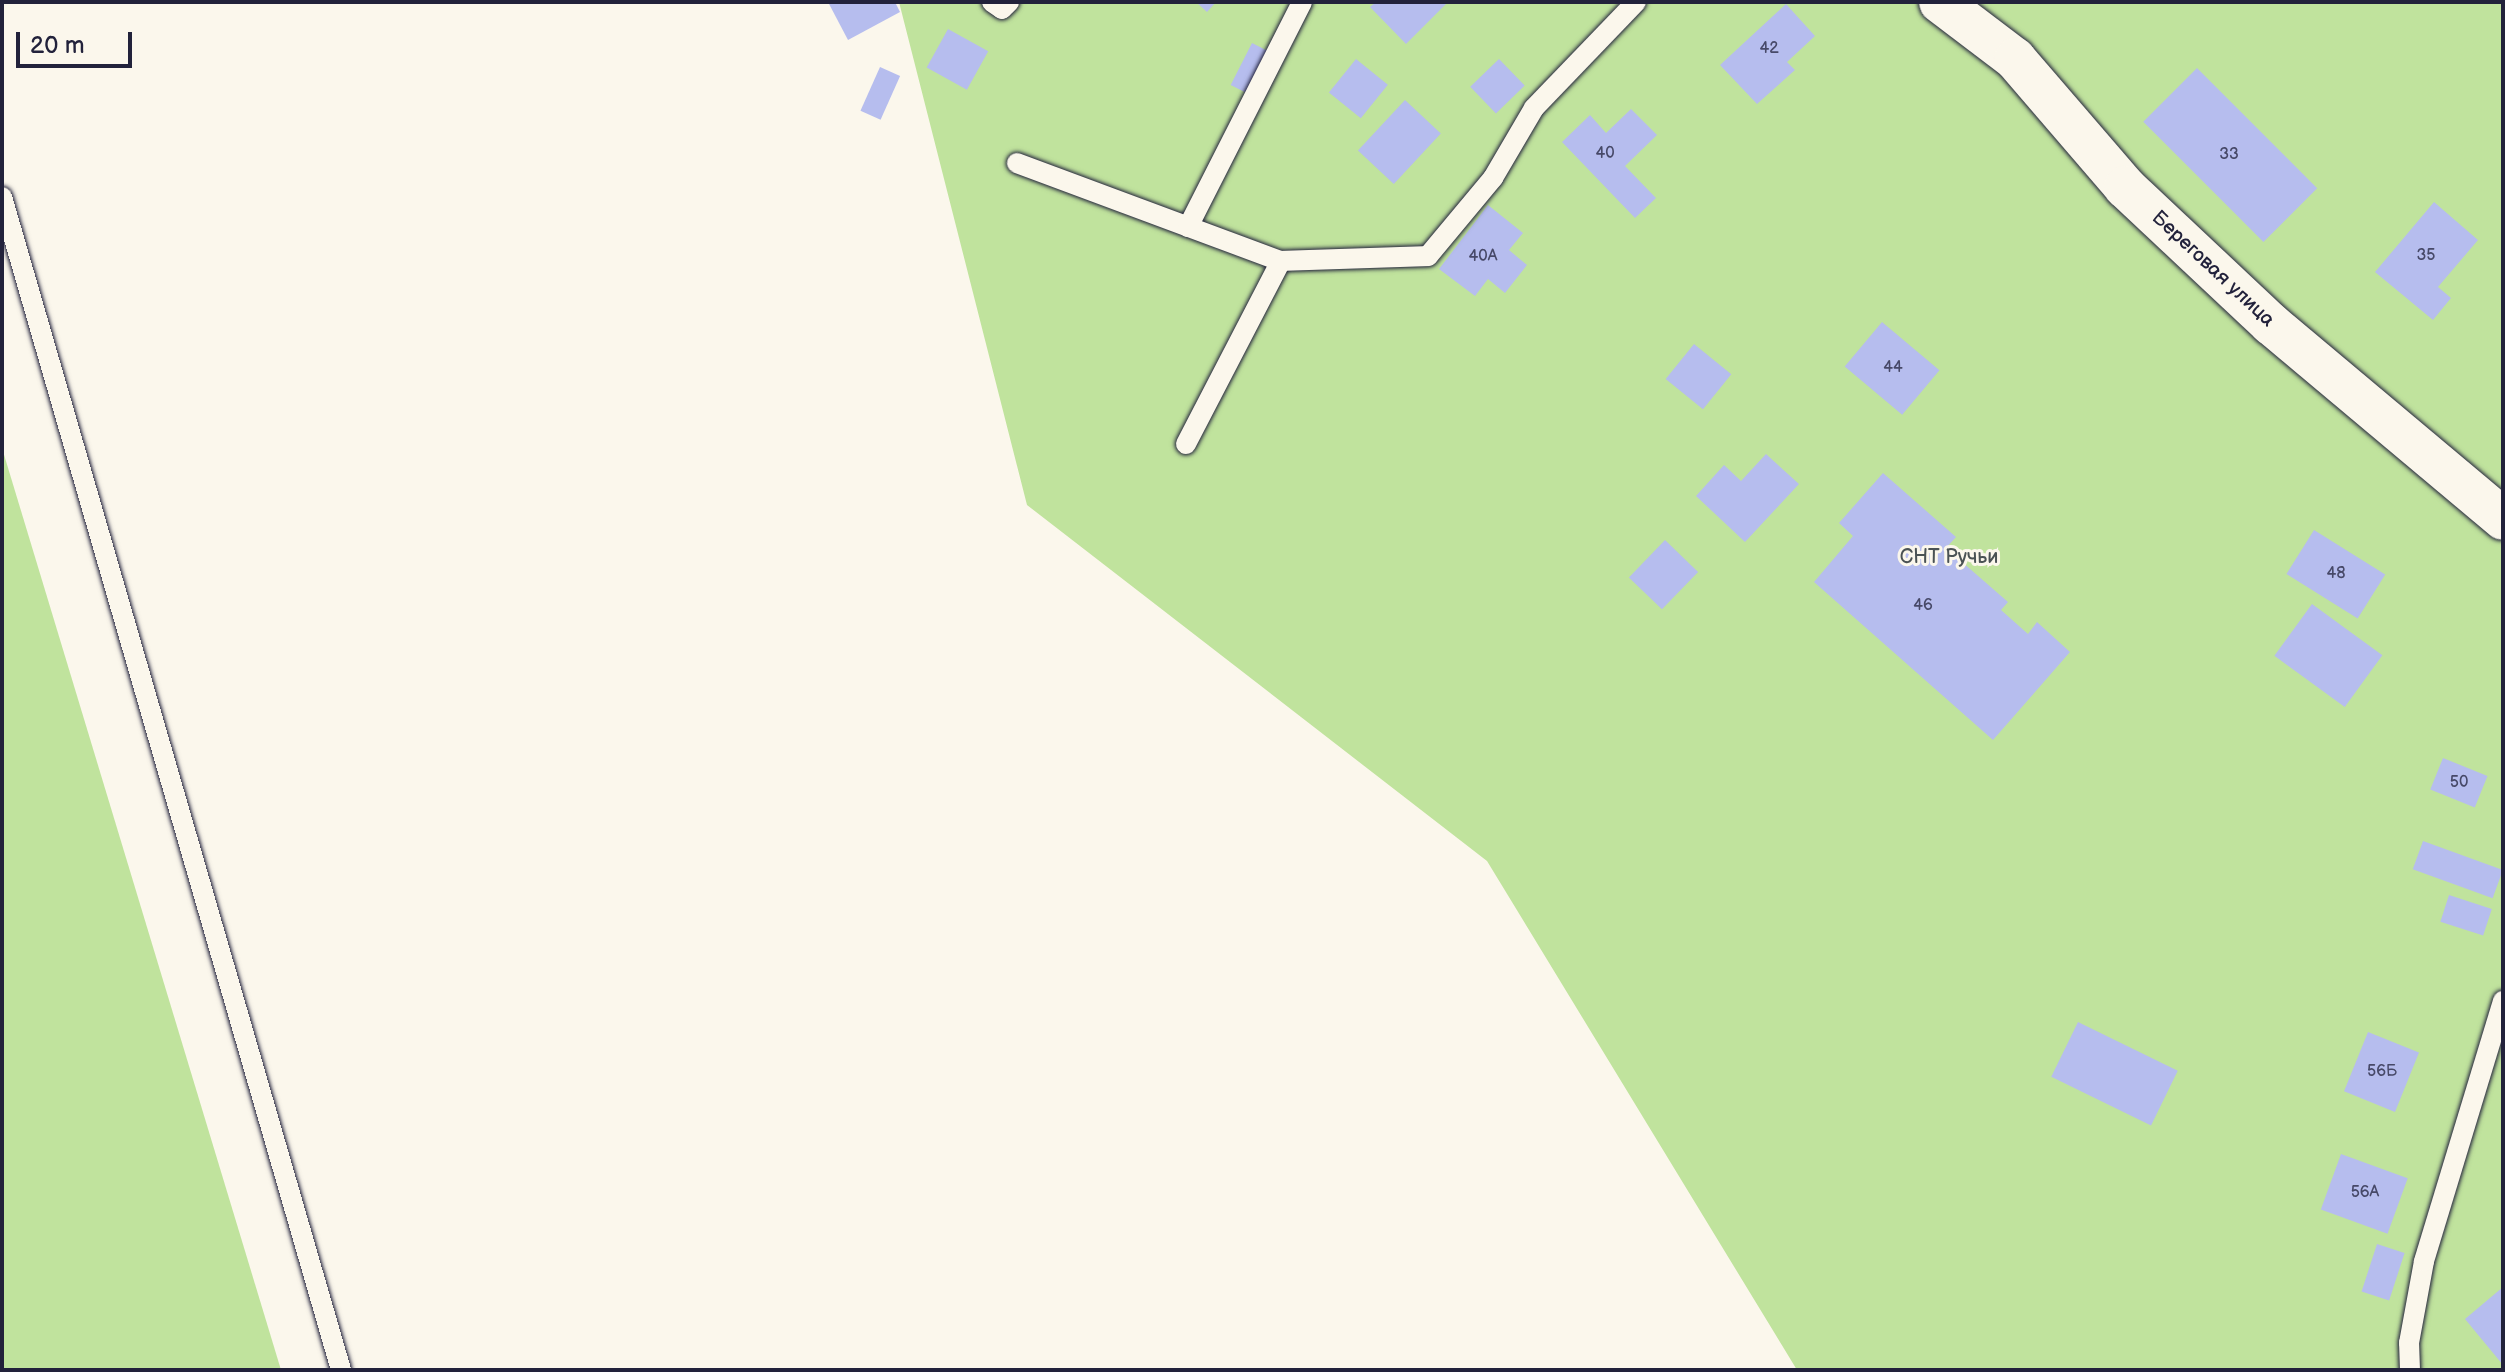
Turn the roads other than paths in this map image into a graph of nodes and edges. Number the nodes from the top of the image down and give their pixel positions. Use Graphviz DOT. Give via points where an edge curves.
graph roads {
  1 [pos="992,2"];
  2 [pos="1009,2"];
  3 [pos="1302,2"];
  4 [pos="1636,2"];
  5 [pos="1940,2"];
  6 [pos="1017,163"];
  7 [pos="2,197"];
  8 [pos="1188,227"];
  9 [pos="1281,261"];
  10 [pos="1186,444"];
  11 [pos="2503,519"];
  12 [pos="2503,1001"];
  13 [pos="341,1370"];
  14 [pos="2410,1370"];
  1 -- 2 [label="lane" via="1002,9"];
  3 -- 8 [label="lane"];
  4 -- 9 [label="lane" via="1534,108 1493,178 1428,256"];
  5 -- 11 [label="street, Береговая улица" via="2015,59 2125,187 2271,324"];
  6 -- 8 [label="lane"];
  7 -- 13 [label="lane"];
  8 -- 9 [label="lane"];
  9 -- 10 [label="lane"];
  12 -- 14 [label="lane" via="2424,1261 2409,1343"];
}
